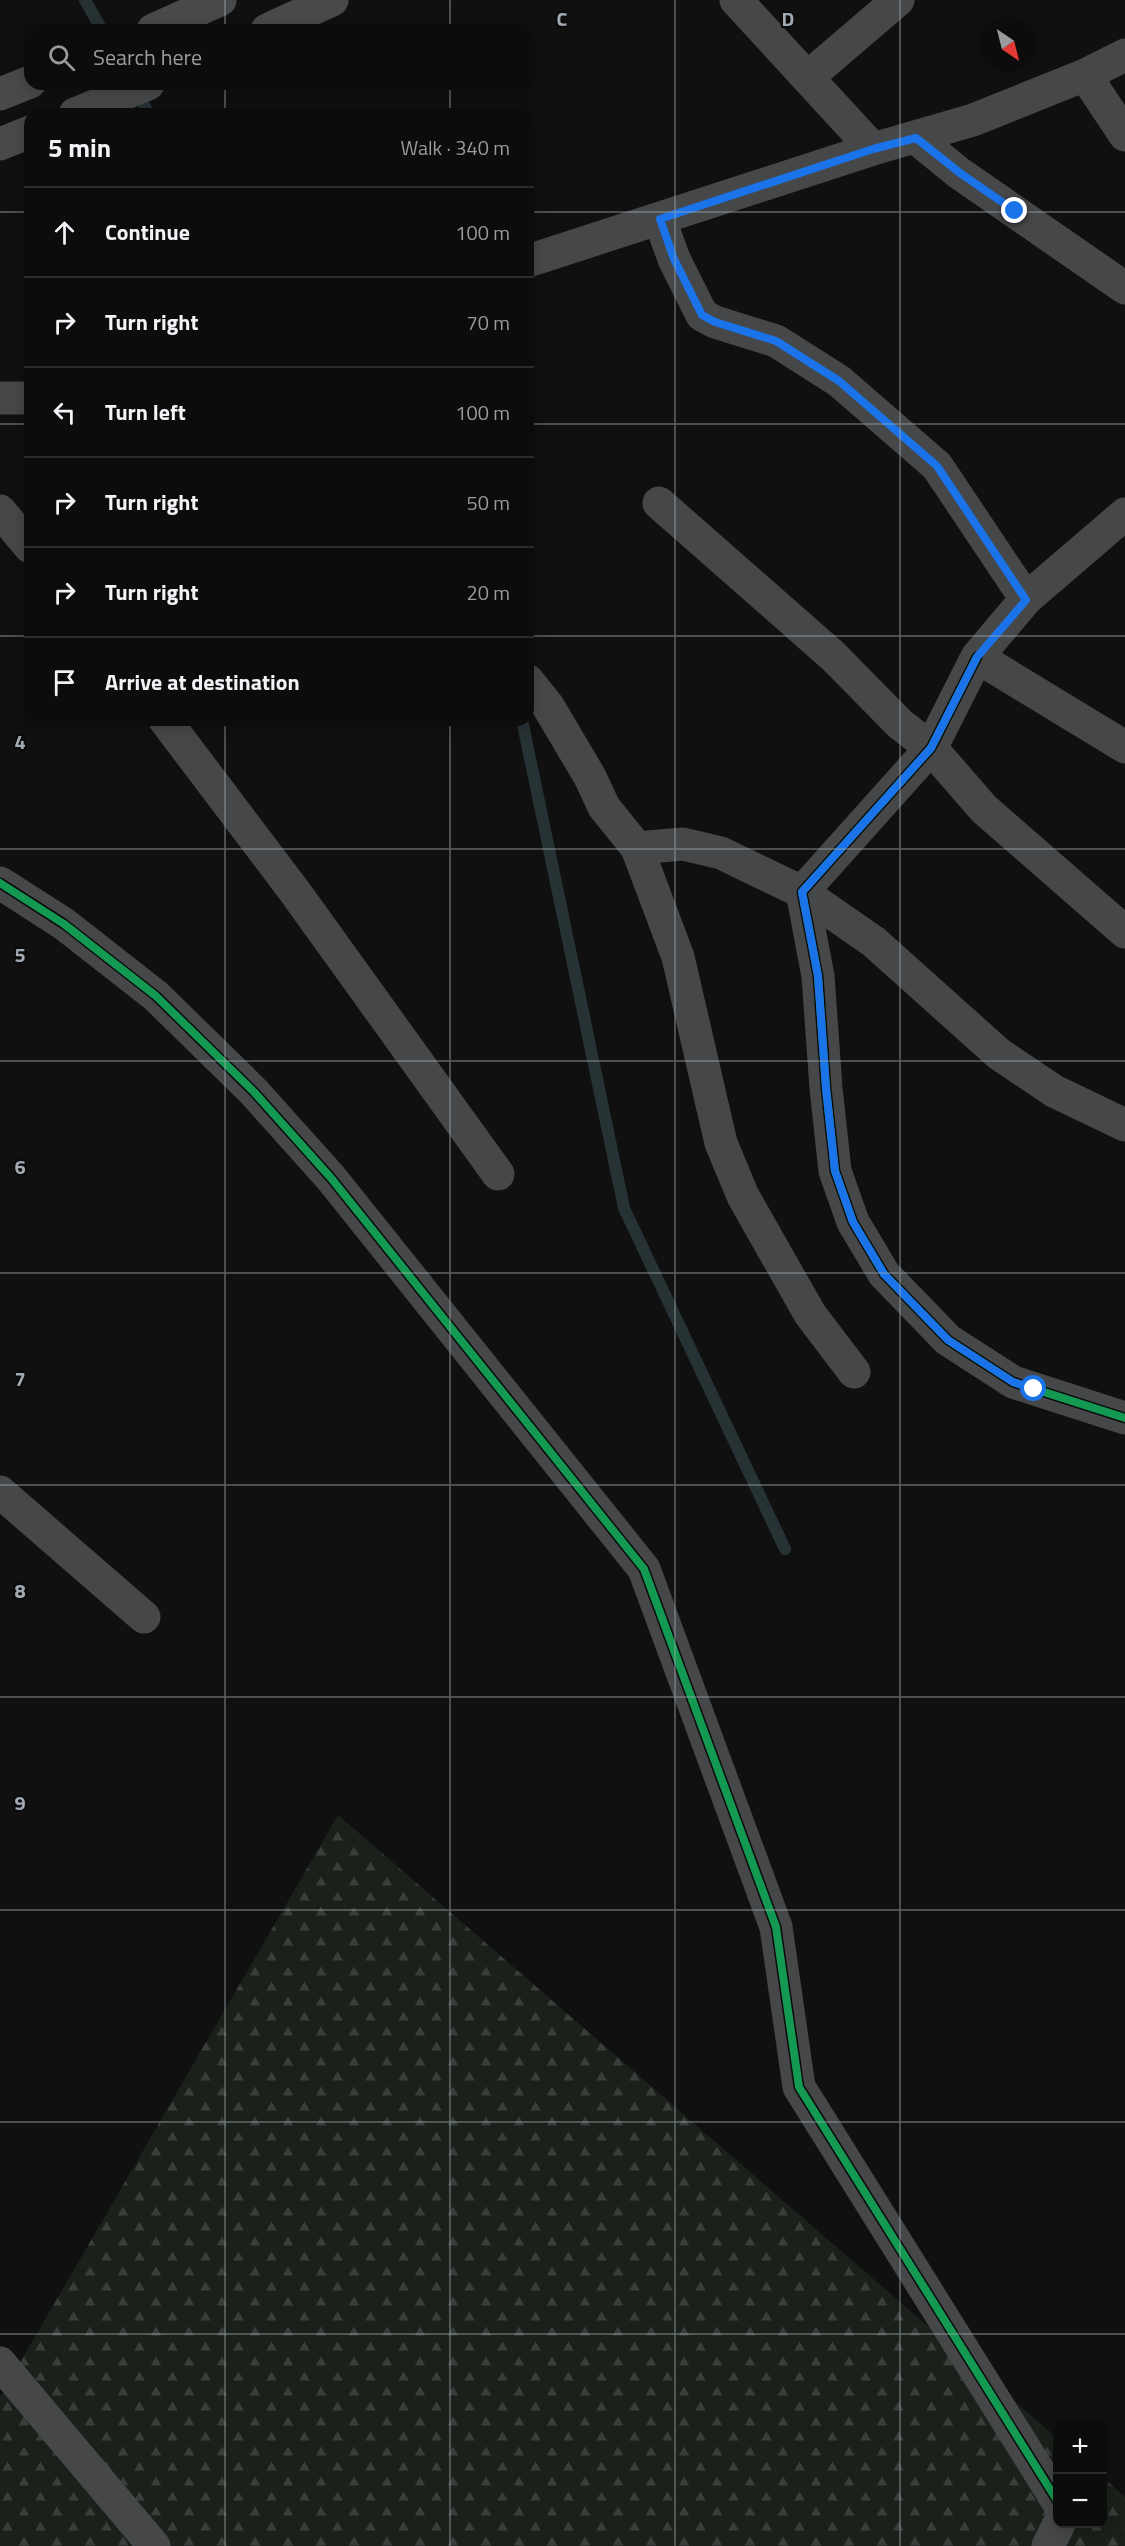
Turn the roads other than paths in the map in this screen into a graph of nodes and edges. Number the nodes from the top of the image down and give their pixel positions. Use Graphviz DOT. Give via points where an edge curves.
graph roads {
  1 [pos="220,0"];
  2 [pos="332,0"];
  3 [pos="736,0"];
  4 [pos="898,0"];
  5 [pos="165,24"];
  6 [pos="280,24"];
  7 [pos="1125,55"];
  8 [pos="1085,75"];
  9 [pos="808,77"];
  10 [pos="24,84"];
  11 [pos="133,90"];
  12 [pos="0,94"];
  13 [pos="90,108"];
  14 [pos="24,134"];
  15 [pos="1125,135"];
  16 [pos="916,138"];
  17 [pos="0,144"];
  18 [pos="873,149"];
  19 [pos="660,219"];
  20 [pos="534,259"];
  21 [pos="1125,288"];
  22 [pos="0,398"];
  23 [pos="24,398"];
  24 [pos="659,502"];
  25 [pos="0,511"];
  26 [pos="1125,514"];
  27 [pos="24,540"];
  28 [pos="1026,600"];
  29 [pos="977,657"];
  30 [pos="534,688"];
  31 [pos="170,726"];
  32 [pos="1125,747"];
  33 [pos="931,748"];
  34 [pos="637,849"];
  35 [pos="0,883"];
  36 [pos="802,892"];
  37 [pos="1125,932"];
  38 [pos="1120,1115"];
  39 [pos="498,1174"];
  40 [pos="854,1372"];
  41 [pos="1125,1418"];
  42 [pos="0,1492"];
  43 [pos="144,1617"];
  44 [pos="0,2363"];
  45 [pos="1053,2494"];
  46 [pos="1057,2528"];
  47 [pos="154,2546"];
  48 [pos="1048,2546"];
  1 -- 5 [label="highway"];
  2 -- 6 [label="highway"];
  3 -- 9 [label="street"];
  4 -- 9 [label="street"];
  7 -- 8 [label="street"];
  8 -- 15 [label="street"];
  8 -- 16 [label="street" via="973,120"];
  9 -- 18 [label="street"];
  10 -- 12 [label="highway"];
  11 -- 13 [label="highway"];
  14 -- 17 [label="highway"];
  16 -- 18 [label="street"];
  16 -- 21 [label="street"];
  18 -- 19 [label="street"];
  19 -- 20 [label="street"];
  19 -- 28 [label="street" via="674,259 702,315 776,341 839,381 928,458"];
  22 -- 23 [label="street"];
  24 -- 33 [label="street"];
  25 -- 27 [label="street"];
  26 -- 28 [label="street"];
  28 -- 29 [label="street"];
  29 -- 32 [label="street"];
  29 -- 33 [label="street"];
  30 -- 34 [label="street" via="548,706 604,807"];
  31 -- 39 [label="street" via="295,892"];
  33 -- 36 [label="street"];
  33 -- 37 [label="street" via="984,809"];
  34 -- 36 [label="street" via="683,844 721,853"];
  34 -- 40 [label="street" via="678,957 721,1143 743,1196 810,1314"];
  35 -- 45 [label="street" via="64,924 156,996 254,1092 331,1178 644,1569 776,1927 799,2087"];
  36 -- 38 [label="street" via="874,942 999,1054 1054,1091"];
  36 -- 41 [label="street" via="818,976 835,1171 853,1222 884,1274 948,1340 1013,1382"];
  42 -- 43 [label="street"];
  44 -- 47 [label="street"];
  46 -- 48 [label="street"];
}
